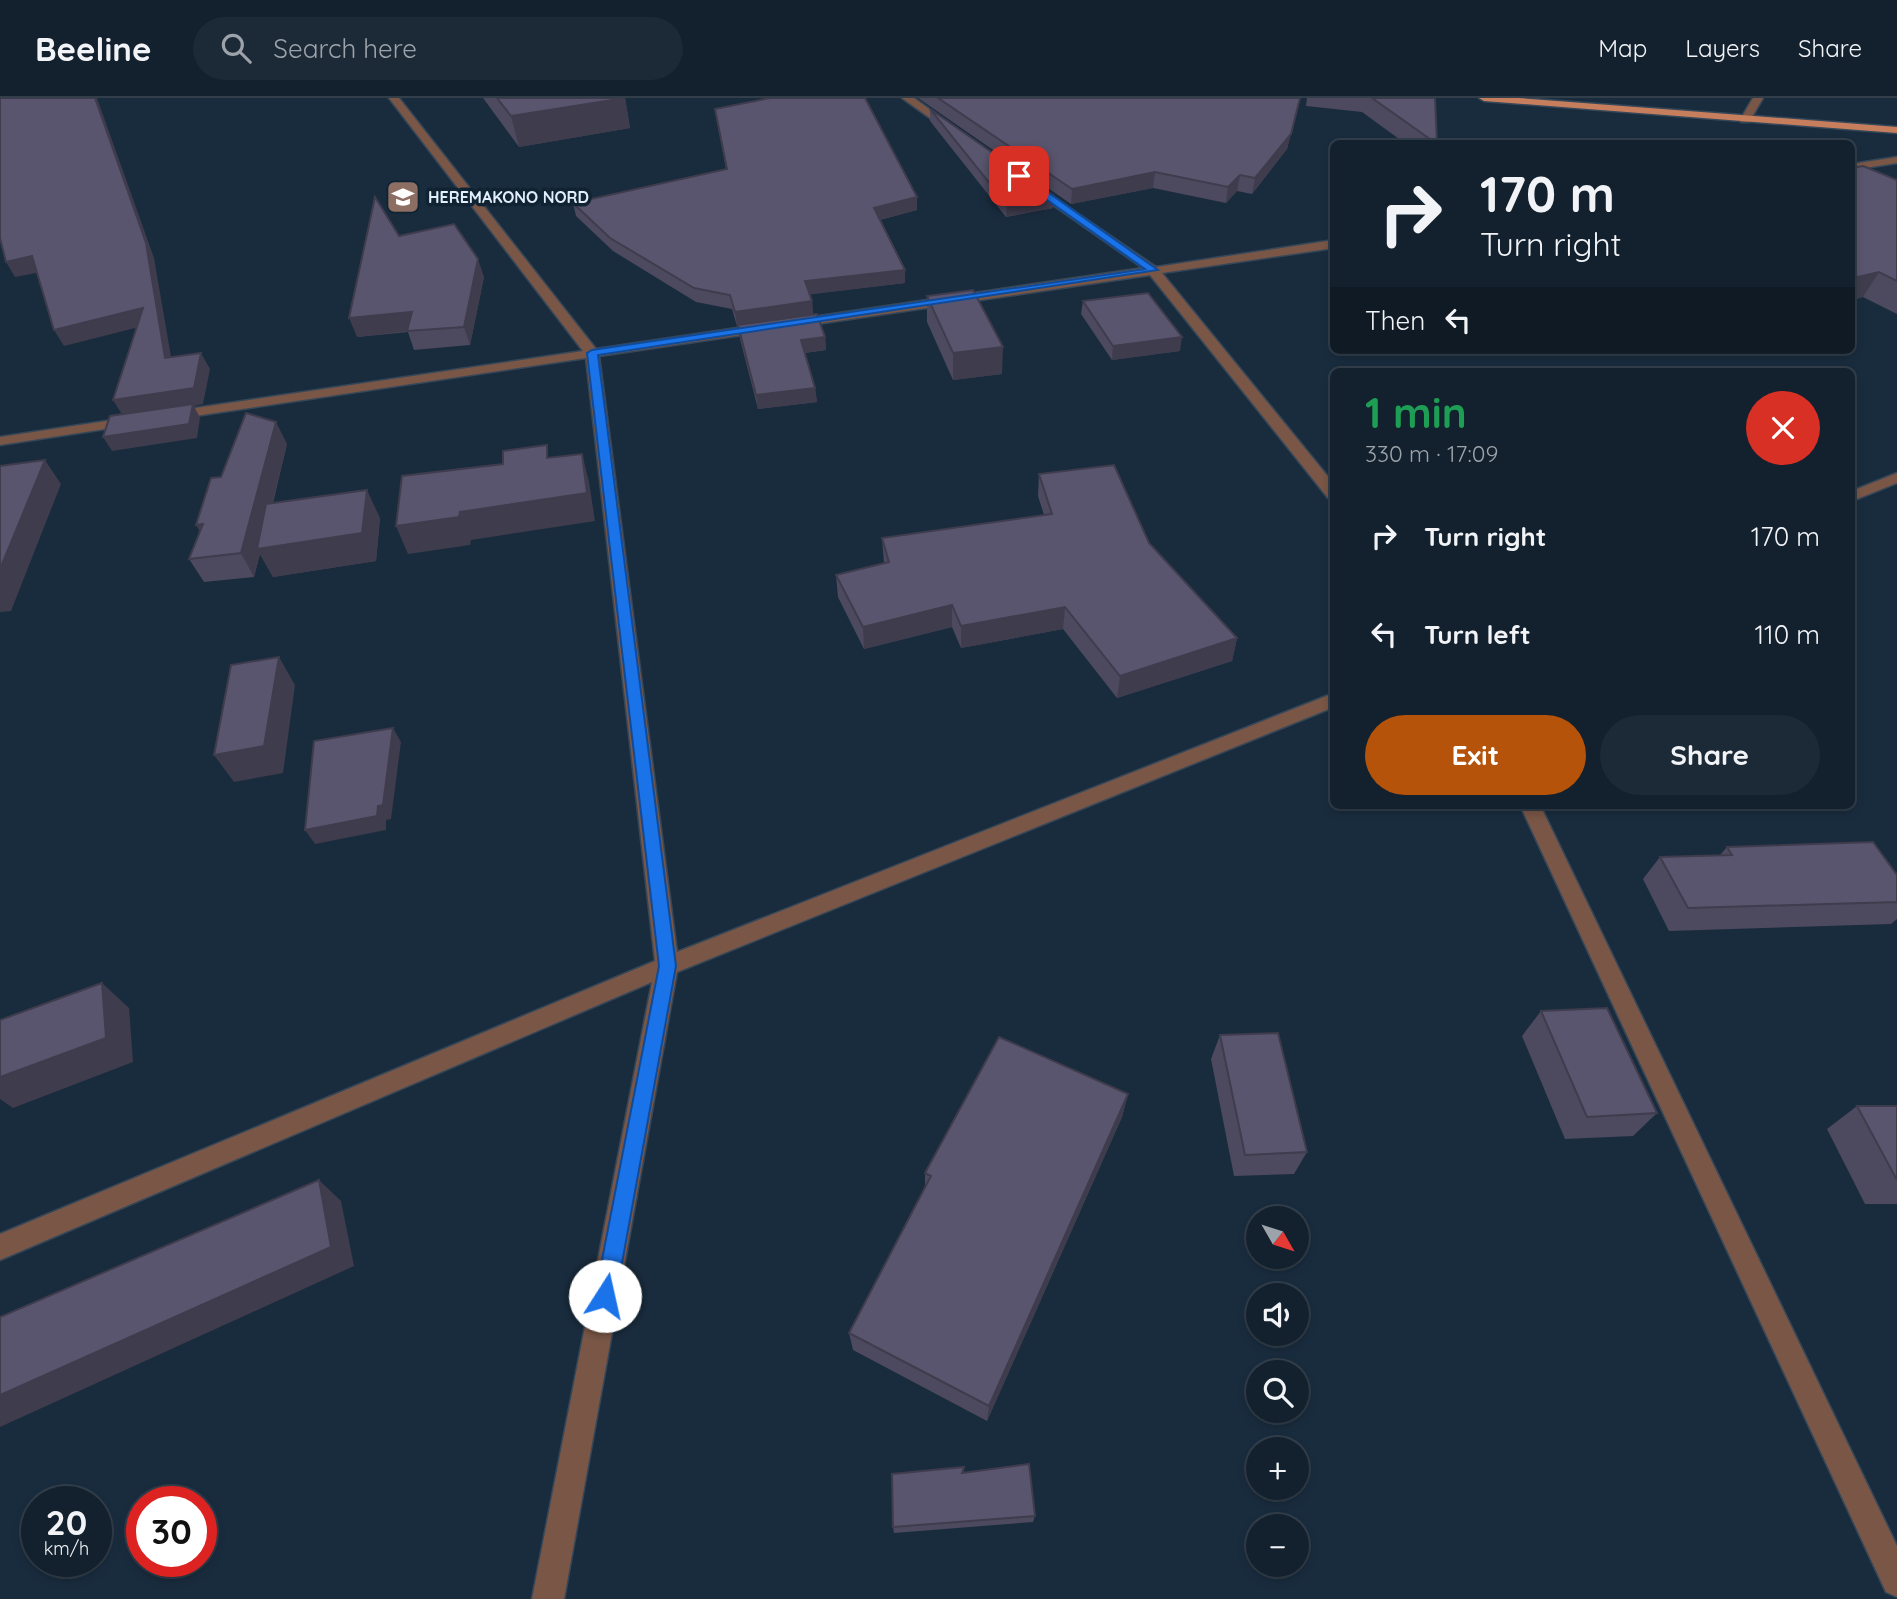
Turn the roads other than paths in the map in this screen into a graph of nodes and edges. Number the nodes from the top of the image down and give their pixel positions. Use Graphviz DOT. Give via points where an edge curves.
graph roads {
  1 [pos="394,98"];
  2 [pos="907,98"];
  3 [pos="1484,98"];
  4 [pos="1758,98"];
  5 [pos="1745,120"];
  6 [pos="1897,130"];
  7 [pos="963,137"];
  8 [pos="1897,160"];
  9 [pos="1855,167"];
  10 [pos="1019,176"];
  11 [pos="1330,245"];
  12 [pos="1153,270"];
  13 [pos="592,353"];
  14 [pos="0,441"];
  15 [pos="1897,478"];
  16 [pos="1330,490"];
  17 [pos="1855,495"];
  18 [pos="1330,701"];
  19 [pos="1532,809"];
  20 [pos="667,966"];
  21 [pos="0,1247"];
  22 [pos="1897,1581"];
  23 [pos="548,1599"];
  1 -- 13 [label="street"];
  2 -- 7 [label="street"];
  3 -- 5 [label="main road"];
  4 -- 5 [label="street"];
  5 -- 6 [label="main road"];
  8 -- 9 [label="street"];
  10 -- 12 [label="street"];
  11 -- 12 [label="street"];
  12 -- 13 [label="street"];
  12 -- 16 [label="street"];
  13 -- 14 [label="street"];
  13 -- 20 [label="street"];
  15 -- 17 [label="street"];
  18 -- 20 [label="street"];
  19 -- 22 [label="street"];
  20 -- 21 [label="street"];
  20 -- 23 [label="street"];
}
